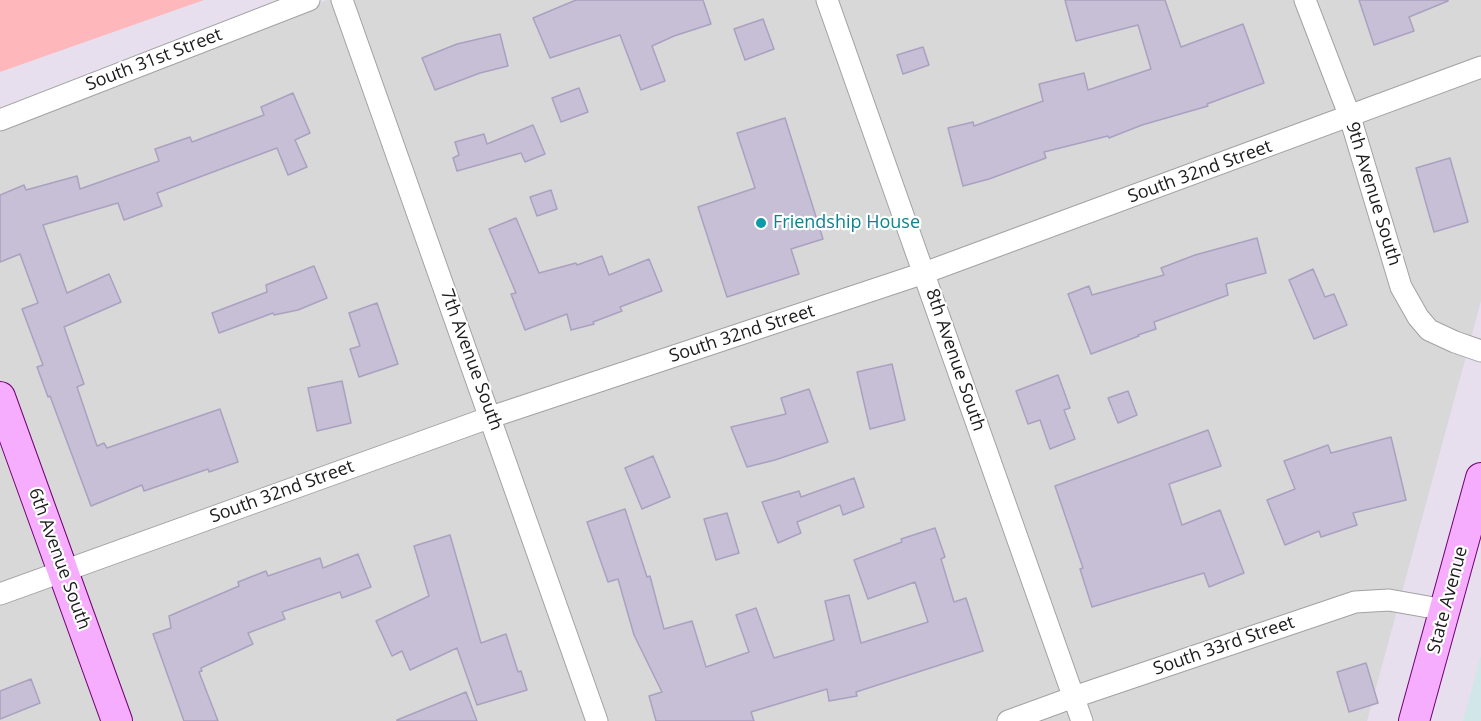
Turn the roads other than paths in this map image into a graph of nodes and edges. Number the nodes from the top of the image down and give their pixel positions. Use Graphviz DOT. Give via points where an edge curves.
graph roads {
  1 [pos="309,0"];
  2 [pos="342,0"];
  3 [pos="827,0"];
  4 [pos="1305,0"];
  5 [pos="1481,67"];
  6 [pos="1350,117"];
  7 [pos="0,120"];
  8 [pos="924,273"];
  9 [pos="1481,351"];
  10 [pos="0,397"];
  11 [pos="491,417"];
  12 [pos="1481,478"];
  13 [pos="63,570"];
  14 [pos="0,594"];
  15 [pos="1445,610"];
  16 [pos="1074,697"];
  17 [pos="117,721"];
  18 [pos="597,721"];
  19 [pos="1008,721"];
  20 [pos="1082,721"];
  21 [pos="1414,721"];
  1 -- 7 [label="street, South 31st Street"];
  2 -- 11 [label="street, 7th Avenue South"];
  3 -- 8 [label="street, 8th Avenue South"];
  4 -- 6 [label="street, 9th Avenue South"];
  5 -- 6 [label="street, South 32nd Street"];
  6 -- 8 [label="street, South 32nd Street"];
  6 -- 9 [label="street, 9th Avenue South" via="1401,287 1412,307 1429,330"];
  8 -- 11 [label="street, South 32nd Street"];
  8 -- 16 [label="street, 8th Avenue South"];
  10 -- 13 [label="street, 6th Avenue South"];
  11 -- 13 [label="street, South 32nd Street"];
  11 -- 18 [label="street, 7th Avenue South"];
  12 -- 15 [label="street, State Avenue"];
  13 -- 14 [label="street, South 32nd Street"];
  13 -- 17 [label="street, 6th Avenue South"];
  15 -- 16 [label="street, South 33rd Street" via="1389,600 1355,602"];
  15 -- 21 [label="street, State Avenue"];
  16 -- 19 [label="street, South 33rd Street"];
  16 -- 20 [label="street, 8th Avenue South"];
}
